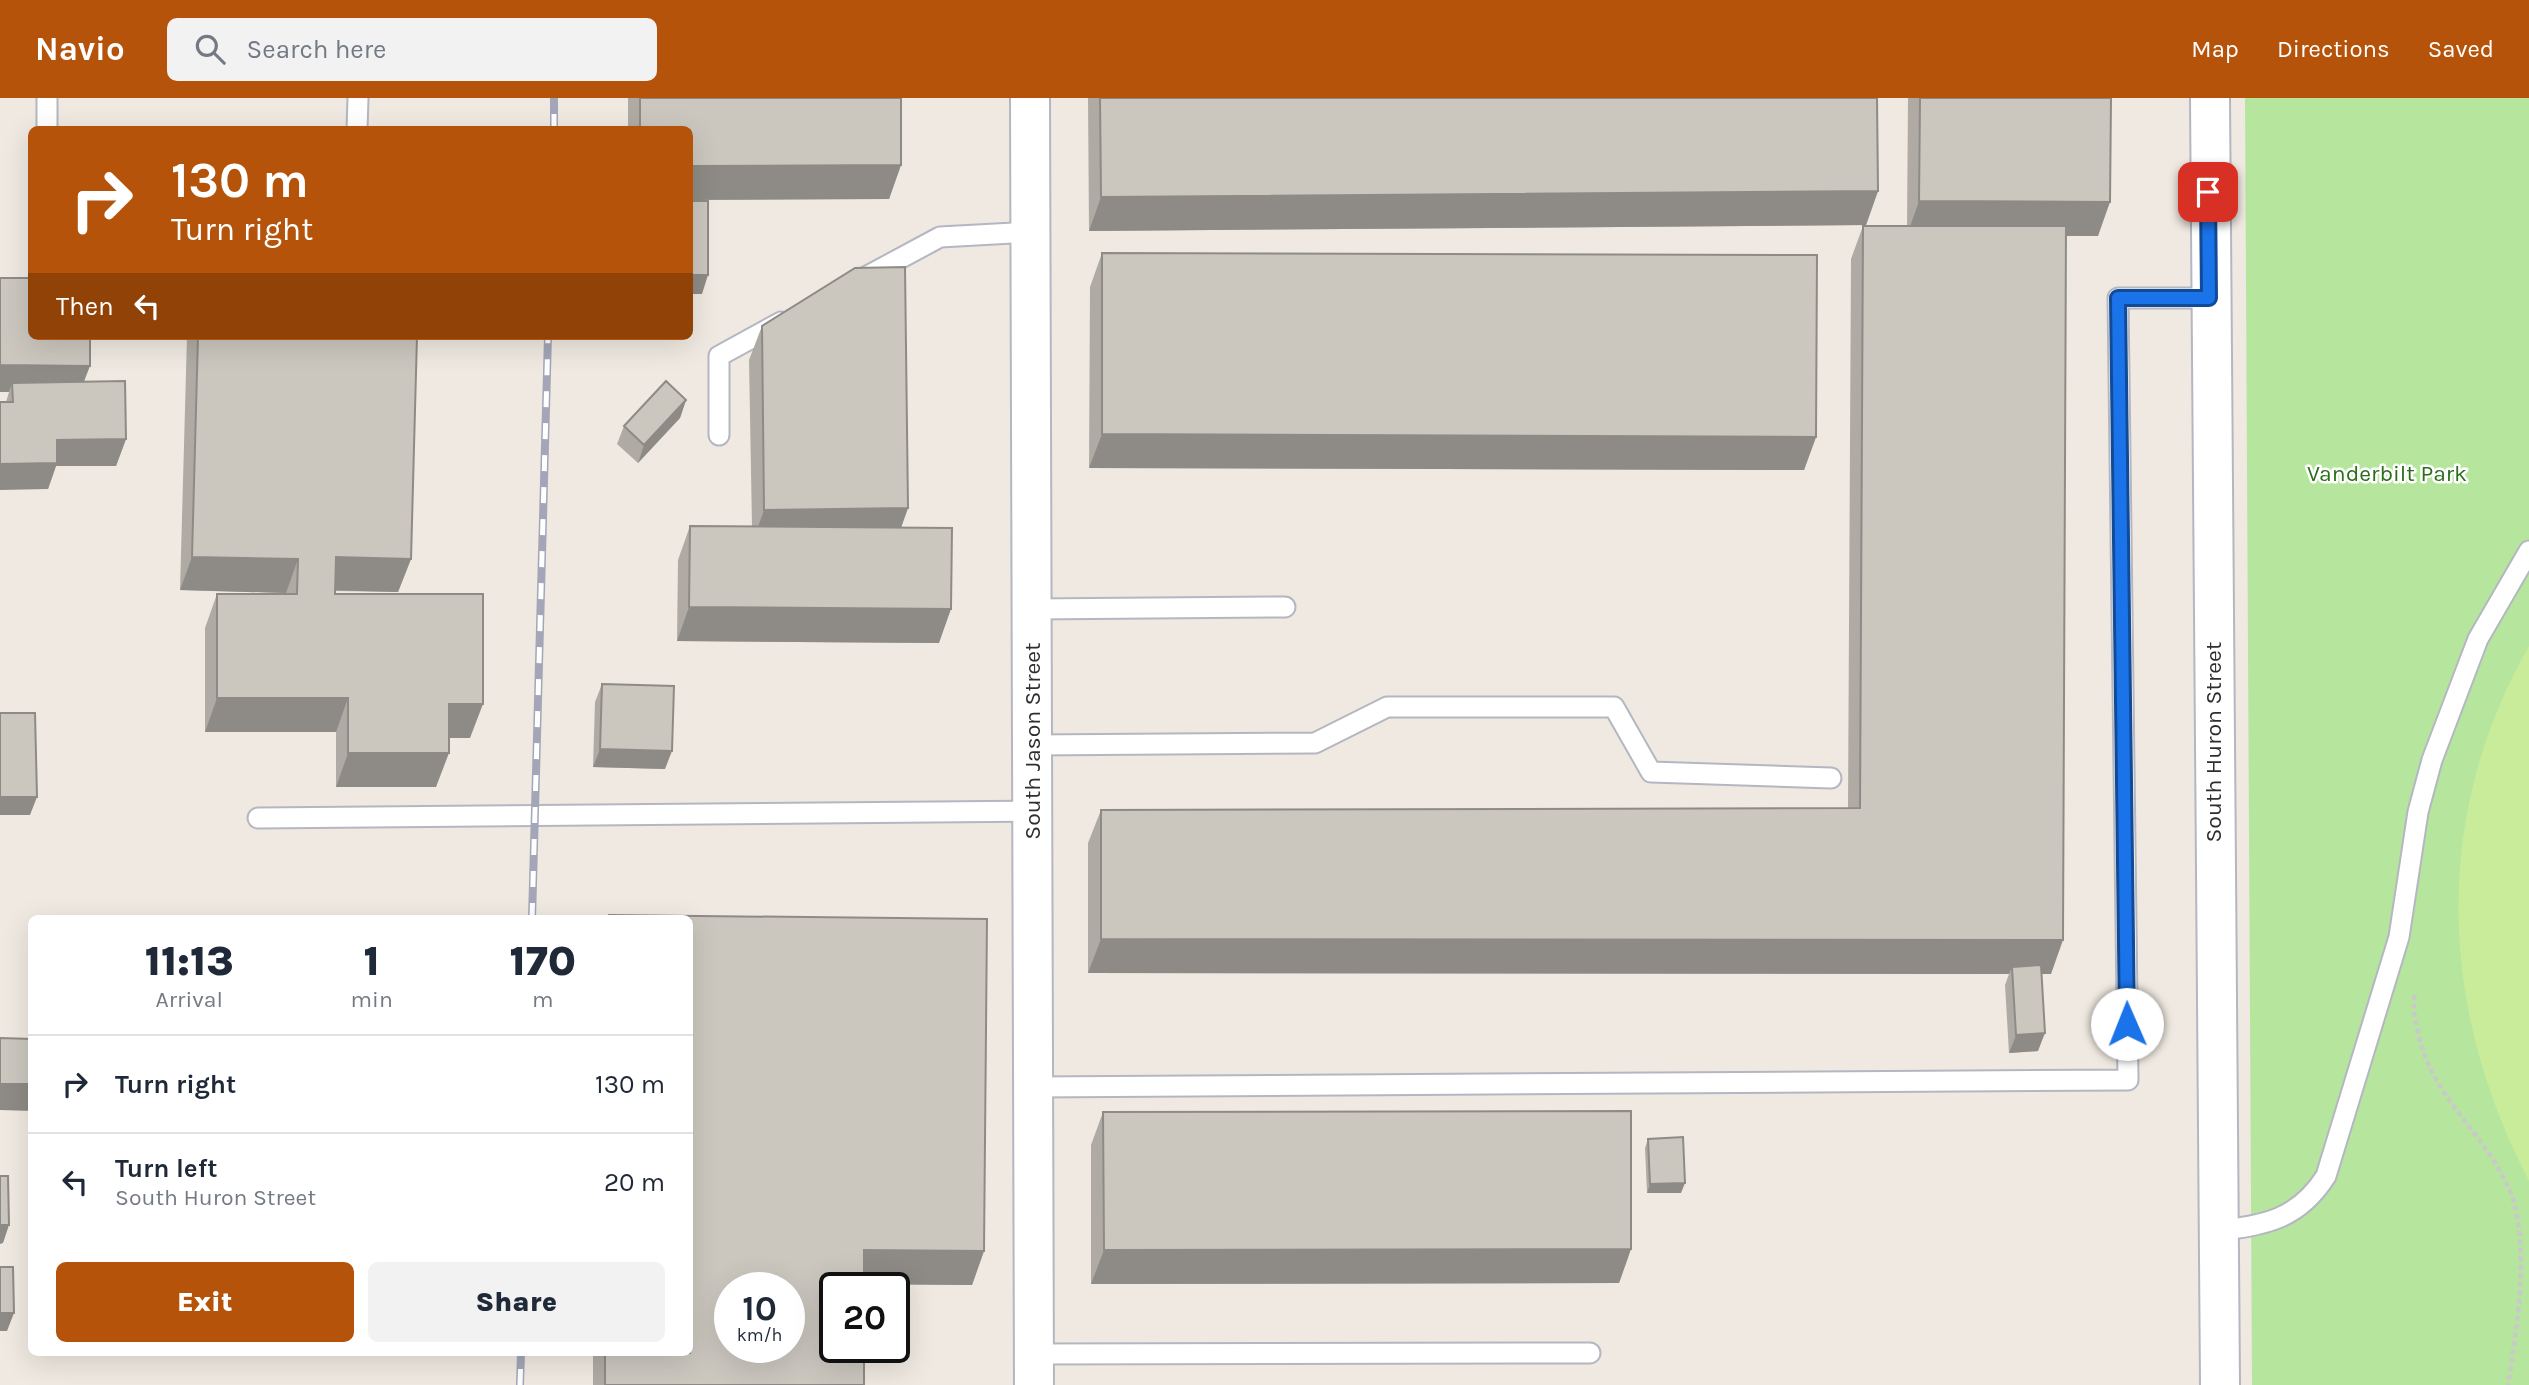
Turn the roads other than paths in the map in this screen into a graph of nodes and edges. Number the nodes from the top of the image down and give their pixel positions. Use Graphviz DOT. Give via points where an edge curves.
graph roads {
  1 [pos="47,98"];
  2 [pos="358,98"];
  3 [pos="1030,98"];
  4 [pos="2210,98"];
  5 [pos="47,126"];
  6 [pos="357,126"];
  7 [pos="1031,232"];
  8 [pos="842,290"];
  9 [pos="2209,298"];
  10 [pos="793,316"];
  11 [pos="719,435"];
  12 [pos="2529,551"];
  13 [pos="1285,607"];
  14 [pos="1031,608"];
  15 [pos="1032,745"];
  16 [pos="1831,778"];
  17 [pos="1032,811"];
  18 [pos="258,818"];
  19 [pos="1033,1087"];
  20 [pos="2216,1231"];
  21 [pos="1590,1353"];
  22 [pos="1034,1369"];
  23 [pos="2220,1385"];
  1 -- 5 [label="lane"];
  2 -- 6 [label="lane"];
  3 -- 7 [label="street, South Jason Street"];
  4 -- 9 [label="street, South Huron Street"];
  7 -- 8 [label="lane" via="940,237"];
  7 -- 14 [label="street, South Jason Street"];
  9 -- 19 [label="lane" via="2118,298 2128,1080"];
  9 -- 20 [label="street, South Huron Street"];
  10 -- 11 [label="lane" via="719,356"];
  12 -- 20 [label="lane" via="2478,639 2432,760 2418,813 2399,937 2326,1176 2315,1194 2288,1215"];
  13 -- 14 [label="lane"];
  14 -- 15 [label="street, South Jason Street"];
  15 -- 16 [label="lane" via="1315,743 1387,707 1614,707 1651,772"];
  15 -- 17 [label="street, South Jason Street"];
  17 -- 18 [label="lane"];
  17 -- 19 [label="street, South Jason Street"];
  19 -- 22 [label="street, South Jason Street"];
  20 -- 23 [label="street, South Huron Street"];
  21 -- 22 [label="lane"];
}
